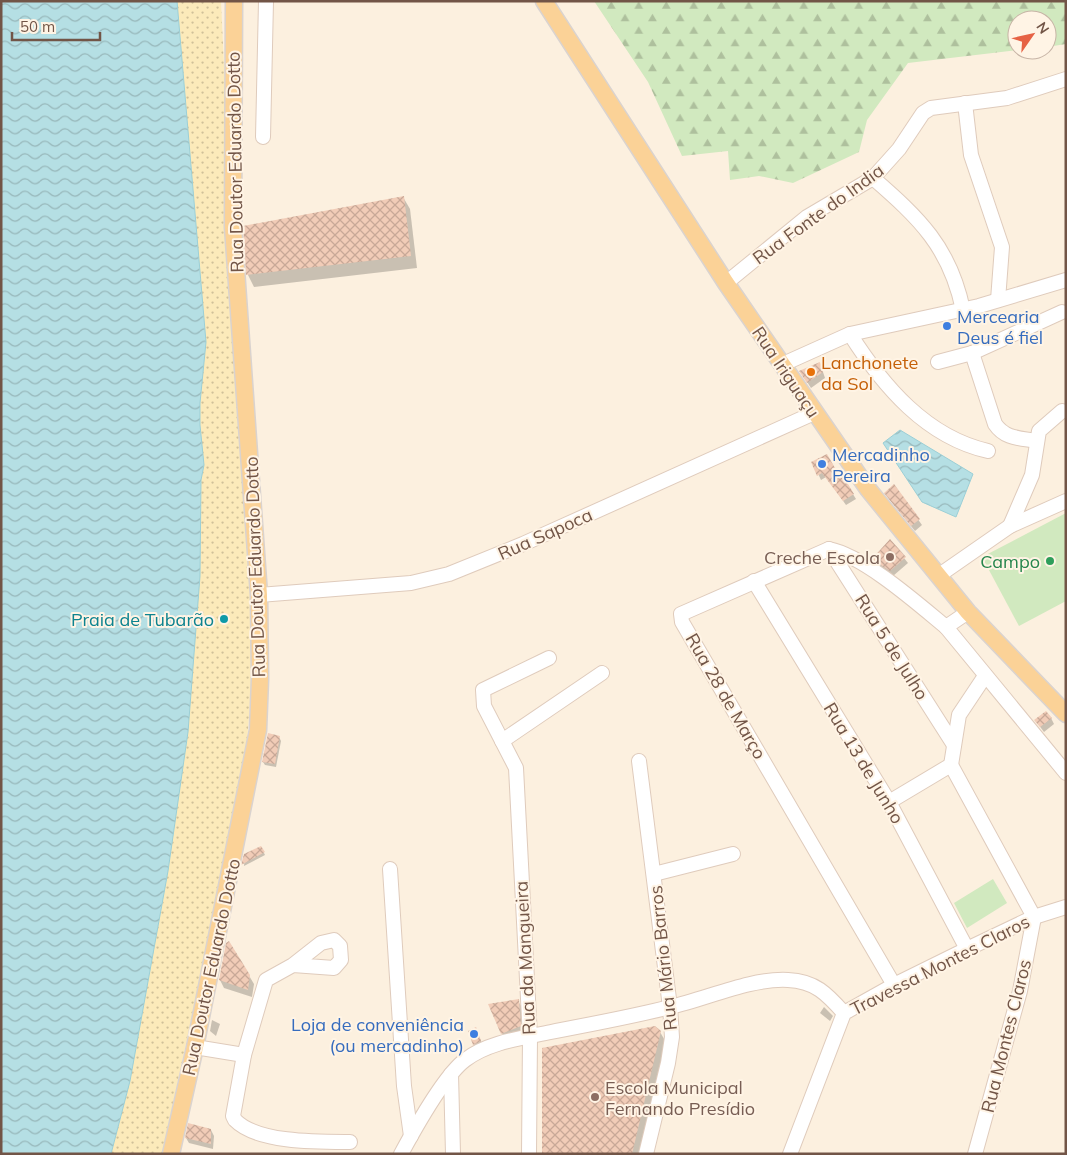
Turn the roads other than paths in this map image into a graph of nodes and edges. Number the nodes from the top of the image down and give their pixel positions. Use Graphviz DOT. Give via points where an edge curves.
graph roads {
  1 [pos="234,1"];
  2 [pos="266,1"];
  3 [pos="544,1"];
  4 [pos="1066,79"];
  5 [pos="965,103"];
  6 [pos="263,137"];
  7 [pos="873,178"];
  8 [pos="1066,280"];
  9 [pos="726,283"];
  10 [pos="998,300"];
  11 [pos="963,310"];
  12 [pos="1062,312"];
  13 [pos="850,334"];
  14 [pos="972,353"];
  15 [pos="938,362"];
  16 [pos="781,365"];
  17 [pos="1062,411"];
  18 [pos="814,413"];
  19 [pos="1037,441"];
  20 [pos="988,451"];
  21 [pos="1066,502"];
  22 [pos="1010,526"];
  23 [pos="829,549"];
  24 [pos="938,576"];
  25 [pos="754,580"];
  26 [pos="259,596"];
  27 [pos="968,612"];
  28 [pos="946,628"];
  29 [pos="549,658"];
  30 [pos="602,673"];
  31 [pos="985,676"];
  32 [pos="1066,714"];
  33 [pos="502,741"];
  34 [pos="954,745"];
  35 [pos="639,761"];
  36 [pos="952,765"];
  37 [pos="1066,774"];
  38 [pos="889,802"];
  39 [pos="733,854"];
  40 [pos="390,869"];
  41 [pos="654,874"];
  42 [pos="1066,907"];
  43 [pos="1034,917"];
  44 [pos="967,949"];
  45 [pos="293,965"];
  46 [pos="894,985"];
  47 [pos="670,1007"];
  48 [pos="844,1013"];
  49 [pos="530,1037"];
  50 [pos="195,1047"];
  51 [pos="244,1055"];
  52 [pos="451,1074"];
  53 [pos="411,1136"];
  54 [pos="350,1142"];
  55 [pos="171,1154"];
  56 [pos="401,1154"];
  57 [pos="453,1154"];
  58 [pos="529,1154"];
  59 [pos="646,1154"];
  60 [pos="790,1154"];
  61 [pos="975,1154"];
  1 -- 26 [label="main road, Rua Doutor Eduardo Dotto" via="233,227"];
  2 -- 6 [label="street, Rua Doutor Eduardo Dotto"];
  3 -- 9 [label="main road, Rua Iriguaçu"];
  4 -- 5 [label="street, Rua Fonte do India" via="1007,98"];
  5 -- 7 [label="street, Rua Fonte do India" via="942,104 922,114 899,149"];
  5 -- 10 [label="street" via="971,155 1002,247"];
  7 -- 9 [label="street, Rua Fonte do India" via="808,217"];
  7 -- 11 [label="street" via="918,220 934,240 952,268"];
  8 -- 10 [label="street"];
  9 -- 16 [label="main road, Rua Iriguaçu"];
  10 -- 11 [label="street"];
  11 -- 13 [label="street"];
  12 -- 14 [label="street"];
  13 -- 16 [label="street"];
  13 -- 20 [label="street" via="875,372 909,408 959,443"];
  14 -- 15 [label="street"];
  14 -- 19 [label="street" via="1000,431 1006,436"];
  16 -- 18 [label="main road, Rua Iriguaçu"];
  17 -- 19 [label="street" via="1039,431"];
  18 -- 24 [label="main road, Rua Iriguaçu" via="868,490"];
  18 -- 26 [label="street, Rua Sapoca" via="449,574 411,583"];
  19 -- 22 [label="street" via="1032,475"];
  21 -- 22 [label="street"];
  22 -- 24 [label="street"];
  23 -- 25 [label="street, Rua 28 de Março"];
  23 -- 28 [label="street" via="839,551 888,580"];
  23 -- 34 [label="street, Rua 5 de Julho"];
  24 -- 27 [label="main road, Rua Iriguaçu"];
  25 -- 38 [label="street, Rua 13 de Junho"];
  25 -- 46 [label="street, Rua 28 de Março" via="683,612 682,622"];
  26 -- 50 [label="main road, Rua Doutor Eduardo Dotto" via="258,730"];
  27 -- 28 [label="street"];
  27 -- 32 [label="main road, Rua Iriguaçu"];
  28 -- 31 [label="street"];
  29 -- 33 [label="street" via="483,690 484,706"];
  30 -- 33 [label="street"];
  31 -- 34 [label="street" via="959,715"];
  31 -- 37 [label="street"];
  33 -- 49 [label="street, Rua da Mangueira" via="514,762"];
  34 -- 36 [label="street"];
  35 -- 41 [label="street, Rua Mário Barros"];
  36 -- 38 [label="street"];
  36 -- 43 [label="street"];
  38 -- 44 [label="street, Rua 13 de Junho"];
  39 -- 41 [label="street"];
  40 -- 53 [label="street" via="404,1086"];
  41 -- 47 [label="street, Rua Mário Barros"];
  42 -- 43 [label="street, Travessa Montes Claros"];
  43 -- 44 [label="street, Travessa Montes Claros"];
  43 -- 61 [label="street, Rua Montes Claros" via="1020,992"];
  44 -- 46 [label="street, Travessa Montes Claros"];
  45 -- 51 [label="street" via="266,980"];
  46 -- 48 [label="street, Travessa Montes Claros"];
  47 -- 48 [label="street" via="767,980 789,980 825,991"];
  47 -- 49 [label="street"];
  47 -- 59 [label="street, Rua Mário Barros" via="672,1037 668,1063"];
  48 -- 60 [label="street, Travessa Montes Claros"];
  49 -- 52 [label="street" via="480,1050"];
  49 -- 58 [label="street, Rua da Mangueira"];
  50 -- 51 [label="street"];
  50 -- 55 [label="main road, Rua Doutor Eduardo Dotto"];
  51 -- 54 [label="street" via="233,1116 238,1124 270,1136 313,1142"];
  52 -- 53 [label="street"];
  52 -- 57 [label="street"];
  53 -- 56 [label="street"];
}
